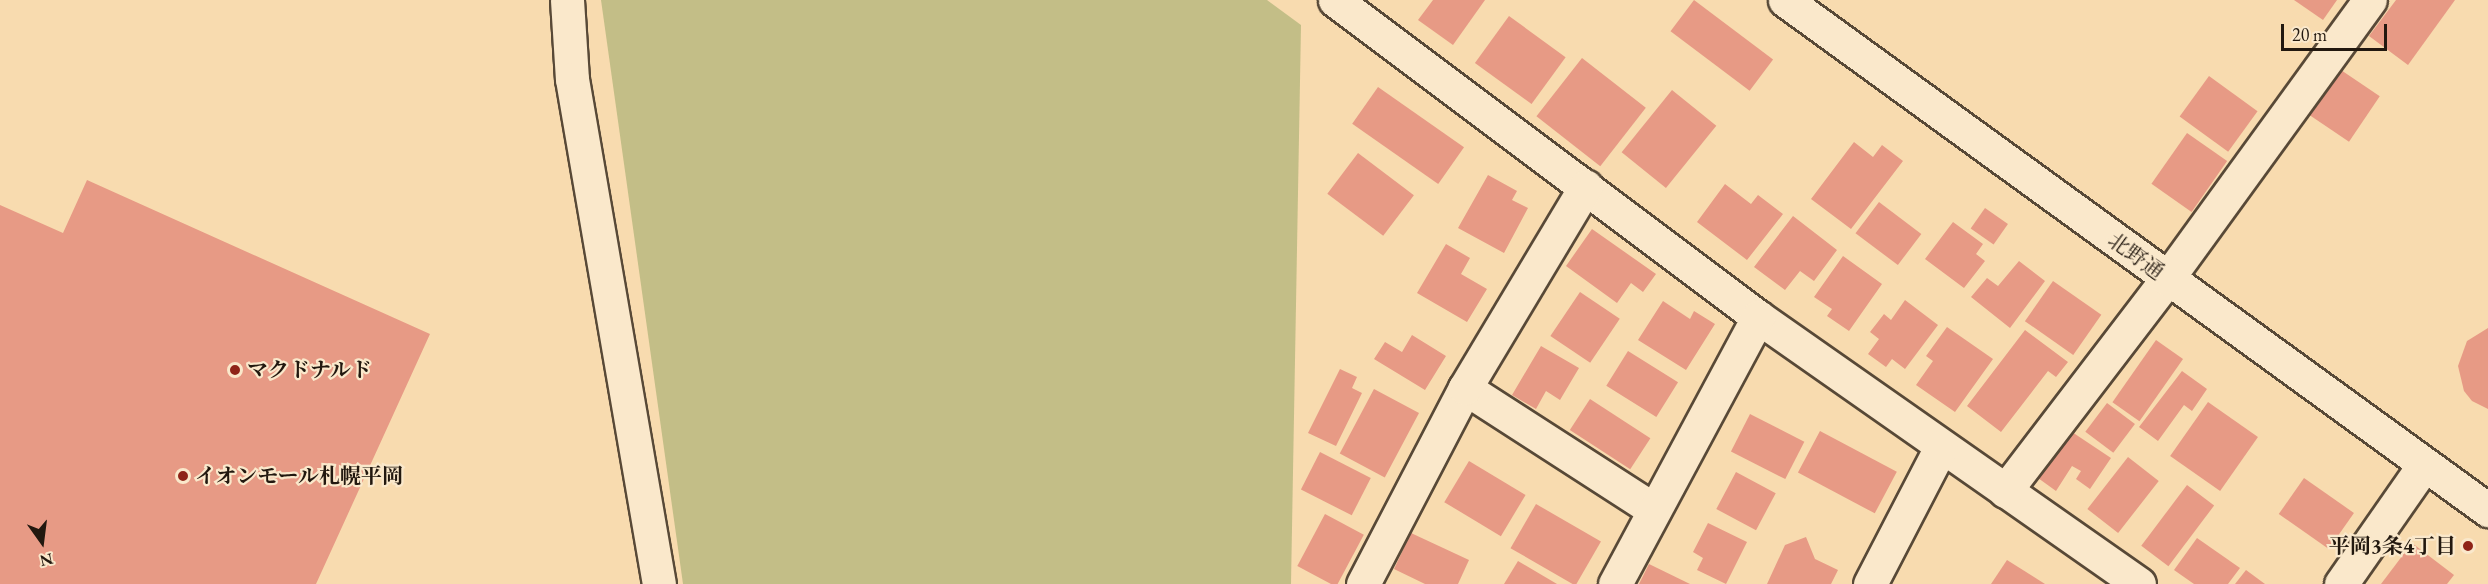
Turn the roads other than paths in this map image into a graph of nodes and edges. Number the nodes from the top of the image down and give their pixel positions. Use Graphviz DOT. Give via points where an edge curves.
graph roads {
  1 [pos="567,0"];
  2 [pos="1335,0"];
  3 [pos="1785,0"];
  4 [pos="2370,0"];
  5 [pos="1586,186"];
  6 [pos="2167,279"];
  7 [pos="1758,317"];
  8 [pos="1465,388"];
  9 [pos="1941,447"];
  10 [pos="2424,465"];
  11 [pos="2005,491"];
  12 [pos="1653,509"];
  13 [pos="2488,510"];
  14 [pos="2131,582"];
  15 [pos="659,584"];
  16 [pos="1363,584"];
  17 [pos="1615,584"];
  18 [pos="1870,584"];
  19 [pos="2341,584"];
  1 -- 15 [label="street" via="572,79"];
  2 -- 5 [label="street"];
  3 -- 6 [label="street, 北野通"];
  4 -- 6 [label="street"];
  5 -- 7 [label="street"];
  5 -- 8 [label="street"];
  6 -- 10 [label="street, 北野通"];
  6 -- 11 [label="street"];
  7 -- 9 [label="street"];
  7 -- 12 [label="street"];
  8 -- 12 [label="street"];
  8 -- 16 [label="street"];
  9 -- 11 [label="street"];
  9 -- 18 [label="street"];
  10 -- 13 [label="street, 北野通"];
  10 -- 19 [label="street"];
  11 -- 14 [label="street"];
  12 -- 17 [label="street"];
}
